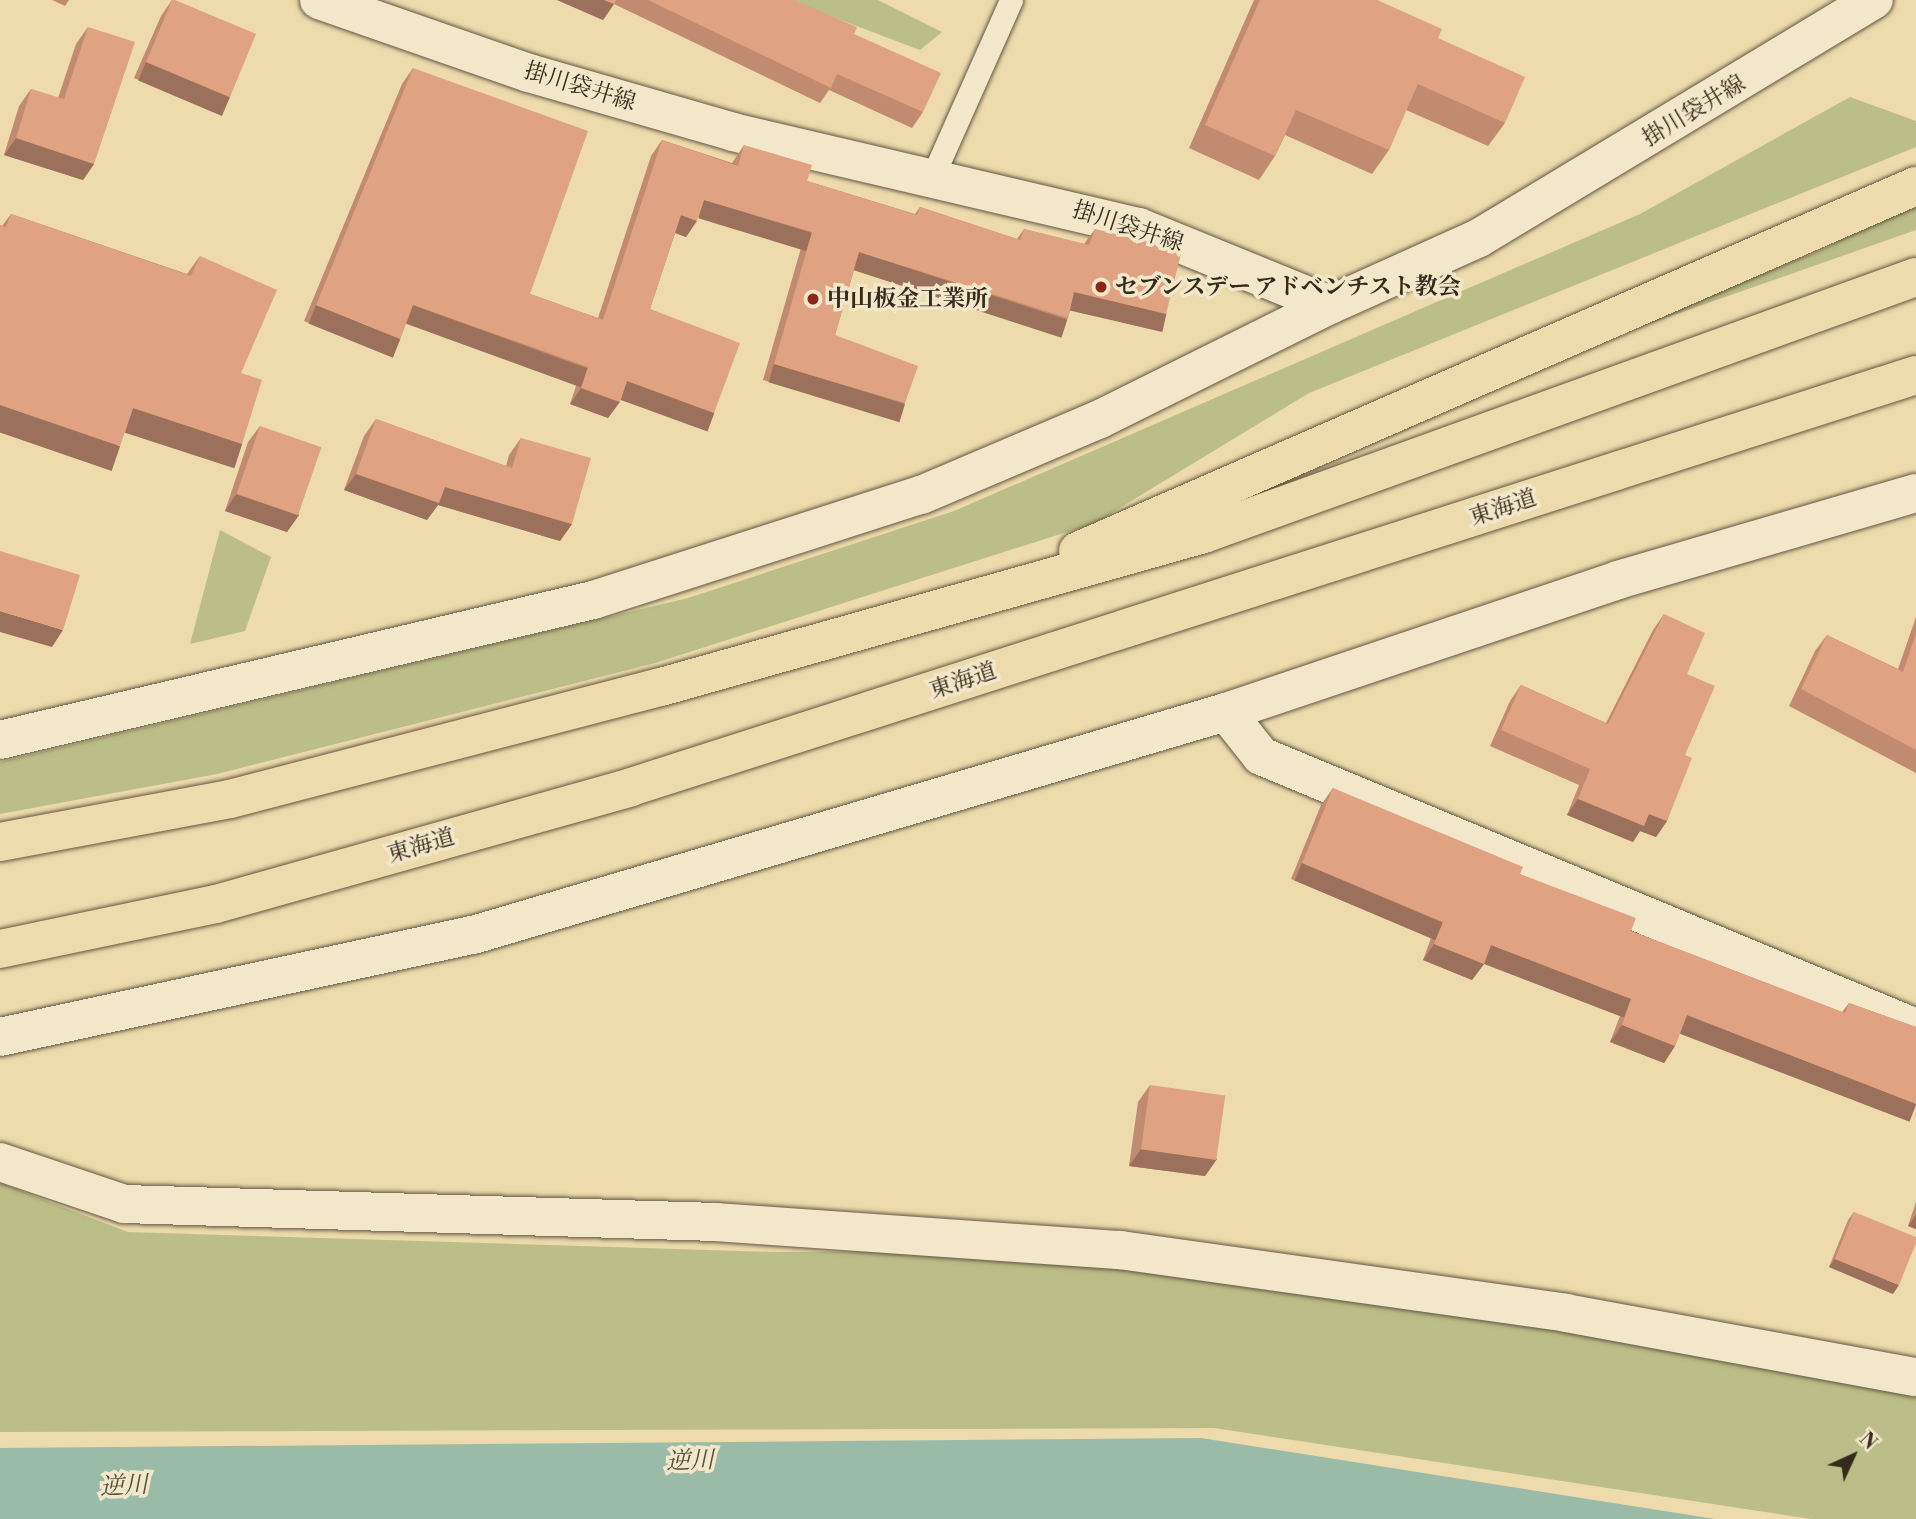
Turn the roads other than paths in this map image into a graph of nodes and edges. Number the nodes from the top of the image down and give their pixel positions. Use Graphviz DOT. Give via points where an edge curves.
graph roads {
  1 [pos="319,0"];
  2 [pos="1011,0"];
  3 [pos="1874,0"];
  4 [pos="930,182"];
  5 [pos="1916,186"];
  6 [pos="1916,277"];
  7 [pos="1330,305"];
  8 [pos="1916,376"];
  9 [pos="1916,493"];
  10 [pos="984,596"];
  11 [pos="1226,712"];
  12 [pos="0,740"];
  13 [pos="0,842"];
  14 [pos="0,948"];
  15 [pos="1916,1028"];
  16 [pos="0,1037"];
  17 [pos="0,1163"];
  18 [pos="1916,1377"];
  1 -- 4 [label="street, 掛川袋井線" via="529,73"];
  2 -- 4 [label="lane"];
  3 -- 7 [label="street, 掛川袋井線" via="1479,238"];
  4 -- 7 [label="street, 掛川袋井線" via="1049,201 1139,227"];
  5 -- 10 [label="highway" via="1363,429 1189,497"];
  6 -- 10 [label="highway" via="1204,534"];
  7 -- 12 [label="street" via="1100,419 921,495 593,600"];
  8 -- 14 [label="highway, 東海道" via="631,787 216,904"];
  9 -- 11 [label="street" via="1618,580"];
  10 -- 13 [label="highway" via="230,799"];
  11 -- 15 [label="street" via="1261,756"];
  11 -- 16 [label="street" via="473,935"];
  17 -- 18 [label="street" via="124,1204 716,1222 1120,1250 1566,1313"];
}
